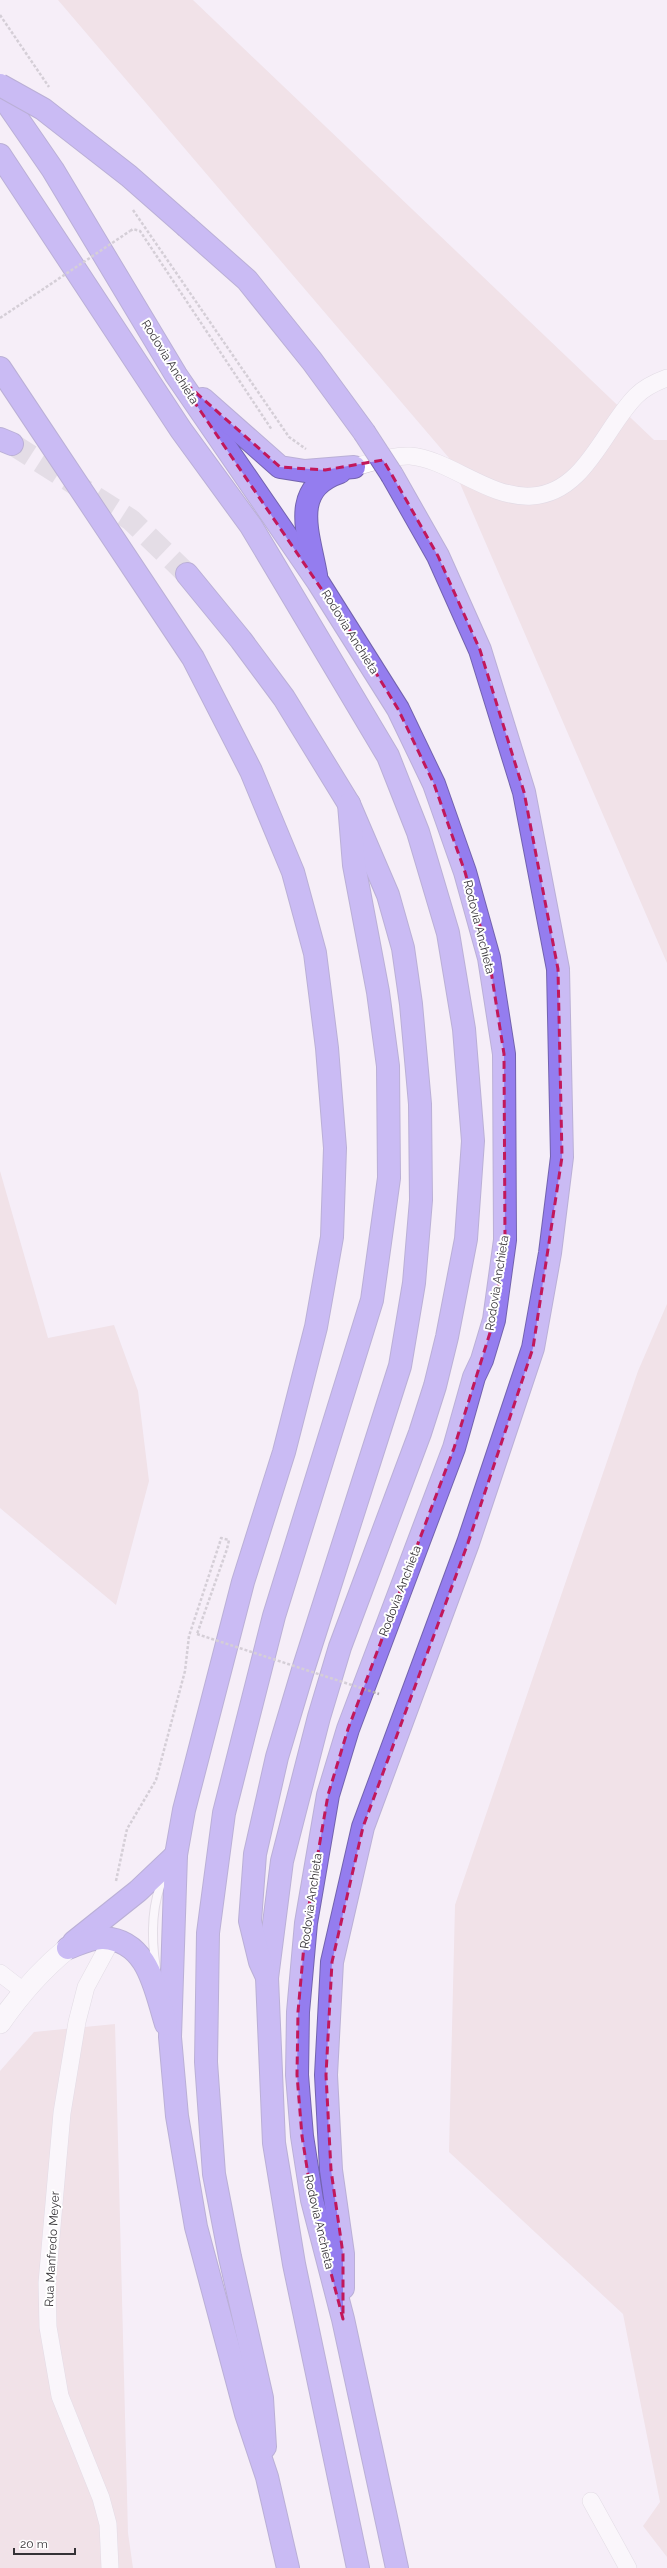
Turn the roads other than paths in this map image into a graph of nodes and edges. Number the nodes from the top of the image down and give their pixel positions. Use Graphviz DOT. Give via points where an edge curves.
graph roads {
  1 [pos="0,85"];
  2 [pos="0,94"];
  3 [pos="0,155"];
  4 [pos="0,368"];
  5 [pos="176,375"];
  6 [pos="667,378"];
  7 [pos="354,467"];
  8 [pos="187,574"];
  9 [pos="318,582"];
  10 [pos="349,804"];
  11 [pos="176,1855"];
  12 [pos="112,1939"];
  13 [pos="68,1948"];
  14 [pos="0,1973"];
  15 [pos="267,1978"];
  16 [pos="22,1990"];
  17 [pos="0,2023"];
  18 [pos="170,2037"];
  19 [pos="343,2319"];
  20 [pos="267,2477"];
  21 [pos="592,2501"];
  22 [pos="110,2568"];
  23 [pos="288,2568"];
  24 [pos="358,2568"];
  25 [pos="397,2568"];
  26 [pos="628,2568"];
  1 -- 19 [label="highway, bridge" via="43,109 129,176 247,280 312,361 392,475 438,556 480,650 524,792 558,969 562,1157 550,1253 533,1348 468,1543 363,1827 332,1962 326,2075 331,2170 343,2254"];
  2 -- 5 [label="highway, Rodovia Anchieta" via="53,170"];
  3 -- 15 [label="highway" via="181,430 251,526 388,756 418,832 448,933 464,1029 473,1141 466,1239 447,1337 420,1433 340,1646 319,1717 282,1861"];
  4 -- 11 [label="highway" via="193,658 251,771 293,872 315,953 327,1048 335,1148 332,1237 316,1327 284,1452 241,1590 194,1770"];
  5 -- 7 [label="highway" via="280,466 305,471"];
  5 -- 9 [label="highway, Rodovia Anchieta"];
  6 -- 7 [label="street" via="636,395 577,475 555,489 533,496 502,493 416,457 398,456"];
  7 -- 9 [label="highway" via="325,477 310,493 306,518"];
  8 -- 10 [label="highway" via="284,698"];
  9 -- 19 [label="highway, Rodovia Anchieta" via="398,709 434,784 465,872 490,958 504,1054 505,1240 494,1320 474,1377 454,1448 348,1729 328,1795 306,1922 298,2012 297,2074 302,2136 312,2200"];
  10 -- 15 [label="highway" via="388,895 403,948 420,1104 421,1200 414,1283 400,1366 277,1757 255,1854 250,1921 260,1962"];
  10 -- 20 [label="highway" via="354,865 378,992 388,1066 389,1178 372,1300 274,1616 224,1813 208,1933 206,2062 214,2174 262,2398"];
  11 -- 13 [label="highway" via="138,1891"];
  11 -- 18 [label="highway"];
  12 -- 13 [label="highway" via="95,1939"];
  12 -- 18 [label="highway" via="126,1944 145,1962"];
  12 -- 22 [label="street, Rua Manfredo Meyer" via="86,1987 77,2022 62,2113 47,2283 48,2326 60,2396 101,2498 108,2524"];
  13 -- 16 [label="street"];
  14 -- 16 [label="street"];
  15 -- 24 [label="highway" via="274,2143 294,2264"];
  16 -- 17 [label="street"];
  18 -- 20 [label="highway" via="177,2116 196,2227 246,2414"];
  19 -- 25 [label="highway, Rodovia Anchieta"];
  20 -- 23 [label="highway"];
  21 -- 26 [label="street"];
}
